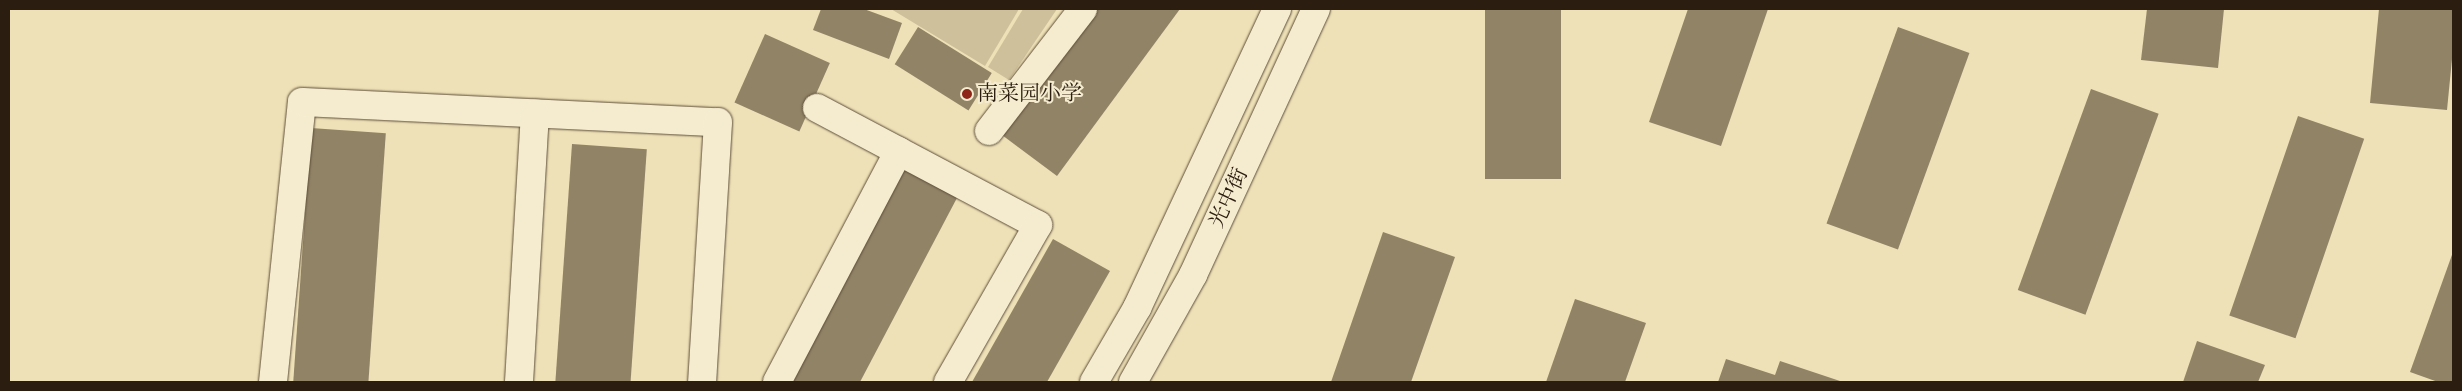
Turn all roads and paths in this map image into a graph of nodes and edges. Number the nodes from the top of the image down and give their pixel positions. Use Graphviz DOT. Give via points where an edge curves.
graph roads {
  1 [pos="1083,9"];
  2 [pos="1277,9"];
  3 [pos="1316,9"];
  4 [pos="817,108"];
  5 [pos="536,113"];
  6 [pos="989,131"];
  7 [pos="899,151"];
  8 [pos="273,382"];
  9 [pos="519,382"];
  10 [pos="702,382"];
  11 [pos="777,382"];
  12 [pos="948,382"];
  13 [pos="1094,382"];
  14 [pos="1133,382"];
  1 -- 6 [label="street"];
  2 -- 13 [label="street, 光中街" via="1137,308"];
  3 -- 14 [label="street, 光中街" via="1193,275"];
  4 -- 7 [label="street"];
  5 -- 8 [label="street" via="302,102"];
  5 -- 9 [label="street"];
  5 -- 10 [label="street" via="718,122"];
  7 -- 11 [label="street"];
  7 -- 12 [label="street" via="1038,226"];
}
